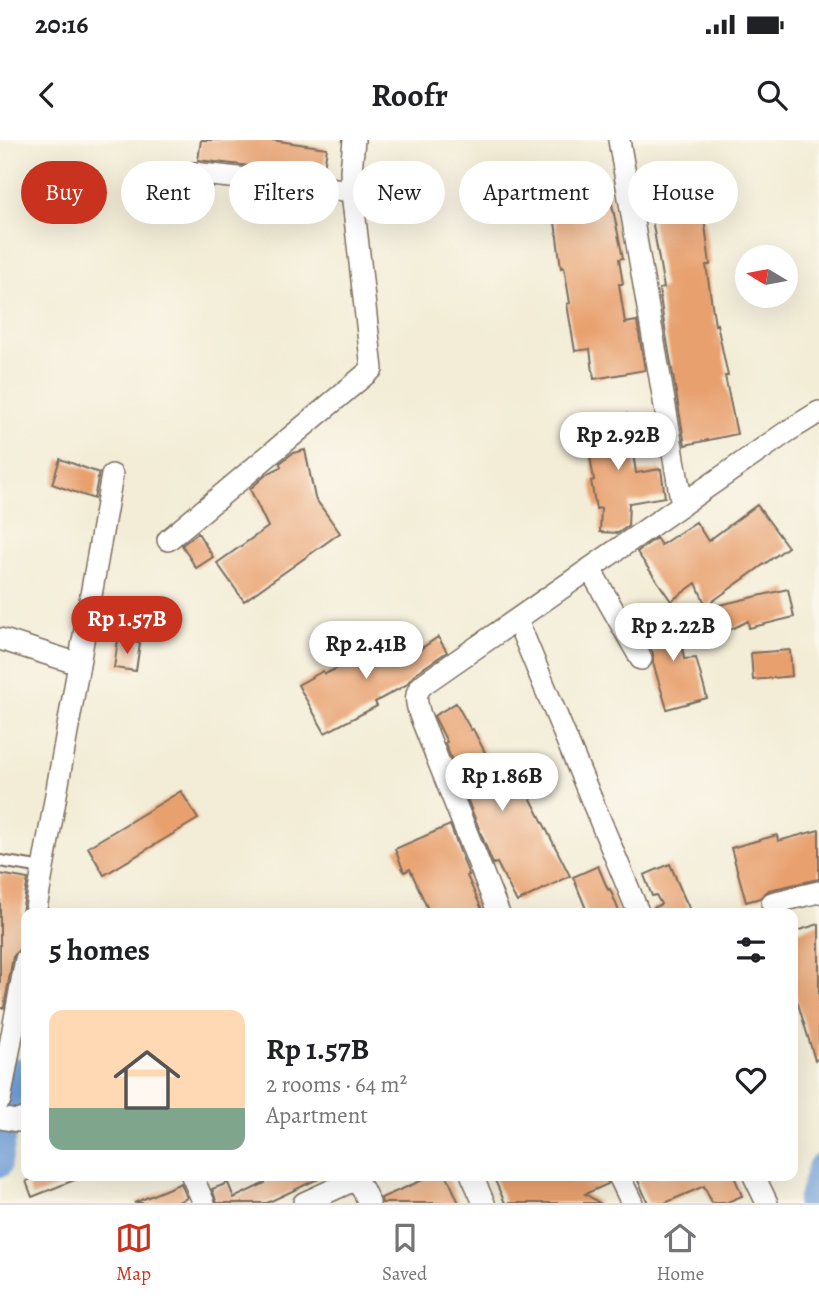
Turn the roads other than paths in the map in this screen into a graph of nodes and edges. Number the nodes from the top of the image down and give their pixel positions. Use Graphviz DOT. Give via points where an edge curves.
graph roads {
  1 [pos="354,140"];
  2 [pos="619,140"];
  3 [pos="215,175"];
  4 [pos="353,191"];
  5 [pos="357,224"];
  6 [pos="819,412"];
  7 [pos="112,475"];
  8 [pos="682,505"];
  9 [pos="168,540"];
  10 [pos="590,569"];
  11 [pos="517,620"];
  12 [pos="0,639"];
  13 [pos="641,659"];
  14 [pos="79,664"];
  15 [pos="0,861"];
  16 [pos="43,869"];
  17 [pos="819,891"];
  18 [pos="772,903"];
  19 [pos="36,908"];
  20 [pos="497,908"];
  21 [pos="637,908"];
  22 [pos="21,986"];
  23 [pos="0,1100"];
  24 [pos="0,1118"];
  25 [pos="21,1120"];
  26 [pos="194,1181"];
  27 [pos="347,1181"];
  28 [pos="356,1181"];
  29 [pos="474,1181"];
  30 [pos="621,1181"];
  31 [pos="756,1181"];
  32 [pos="204,1203"];
  33 [pos="304,1203"];
  34 [pos="369,1203"];
  35 [pos="484,1203"];
  36 [pos="632,1203"];
  37 [pos="767,1203"];
  1 -- 4 [label="street"];
  2 -- 8 [label="street"];
  3 -- 4 [label="street"];
  5 -- 9 [label="street" via="371,372"];
  6 -- 8 [label="street"];
  7 -- 14 [label="street"];
  8 -- 10 [label="street"];
  10 -- 11 [label="street"];
  10 -- 13 [label="street"];
  11 -- 20 [label="street" via="425,683 416,697"];
  11 -- 21 [label="street"];
  12 -- 14 [label="street"];
  14 -- 16 [label="street"];
  15 -- 16 [label="lane"];
  16 -- 19 [label="street"];
  17 -- 18 [label="street"];
  22 -- 23 [label="street"];
  24 -- 25 [label="street"];
  26 -- 32 [label="street"];
  27 -- 33 [label="street"];
  28 -- 34 [label="street"];
  29 -- 35 [label="street"];
  30 -- 36 [label="street"];
  31 -- 37 [label="street"];
}
